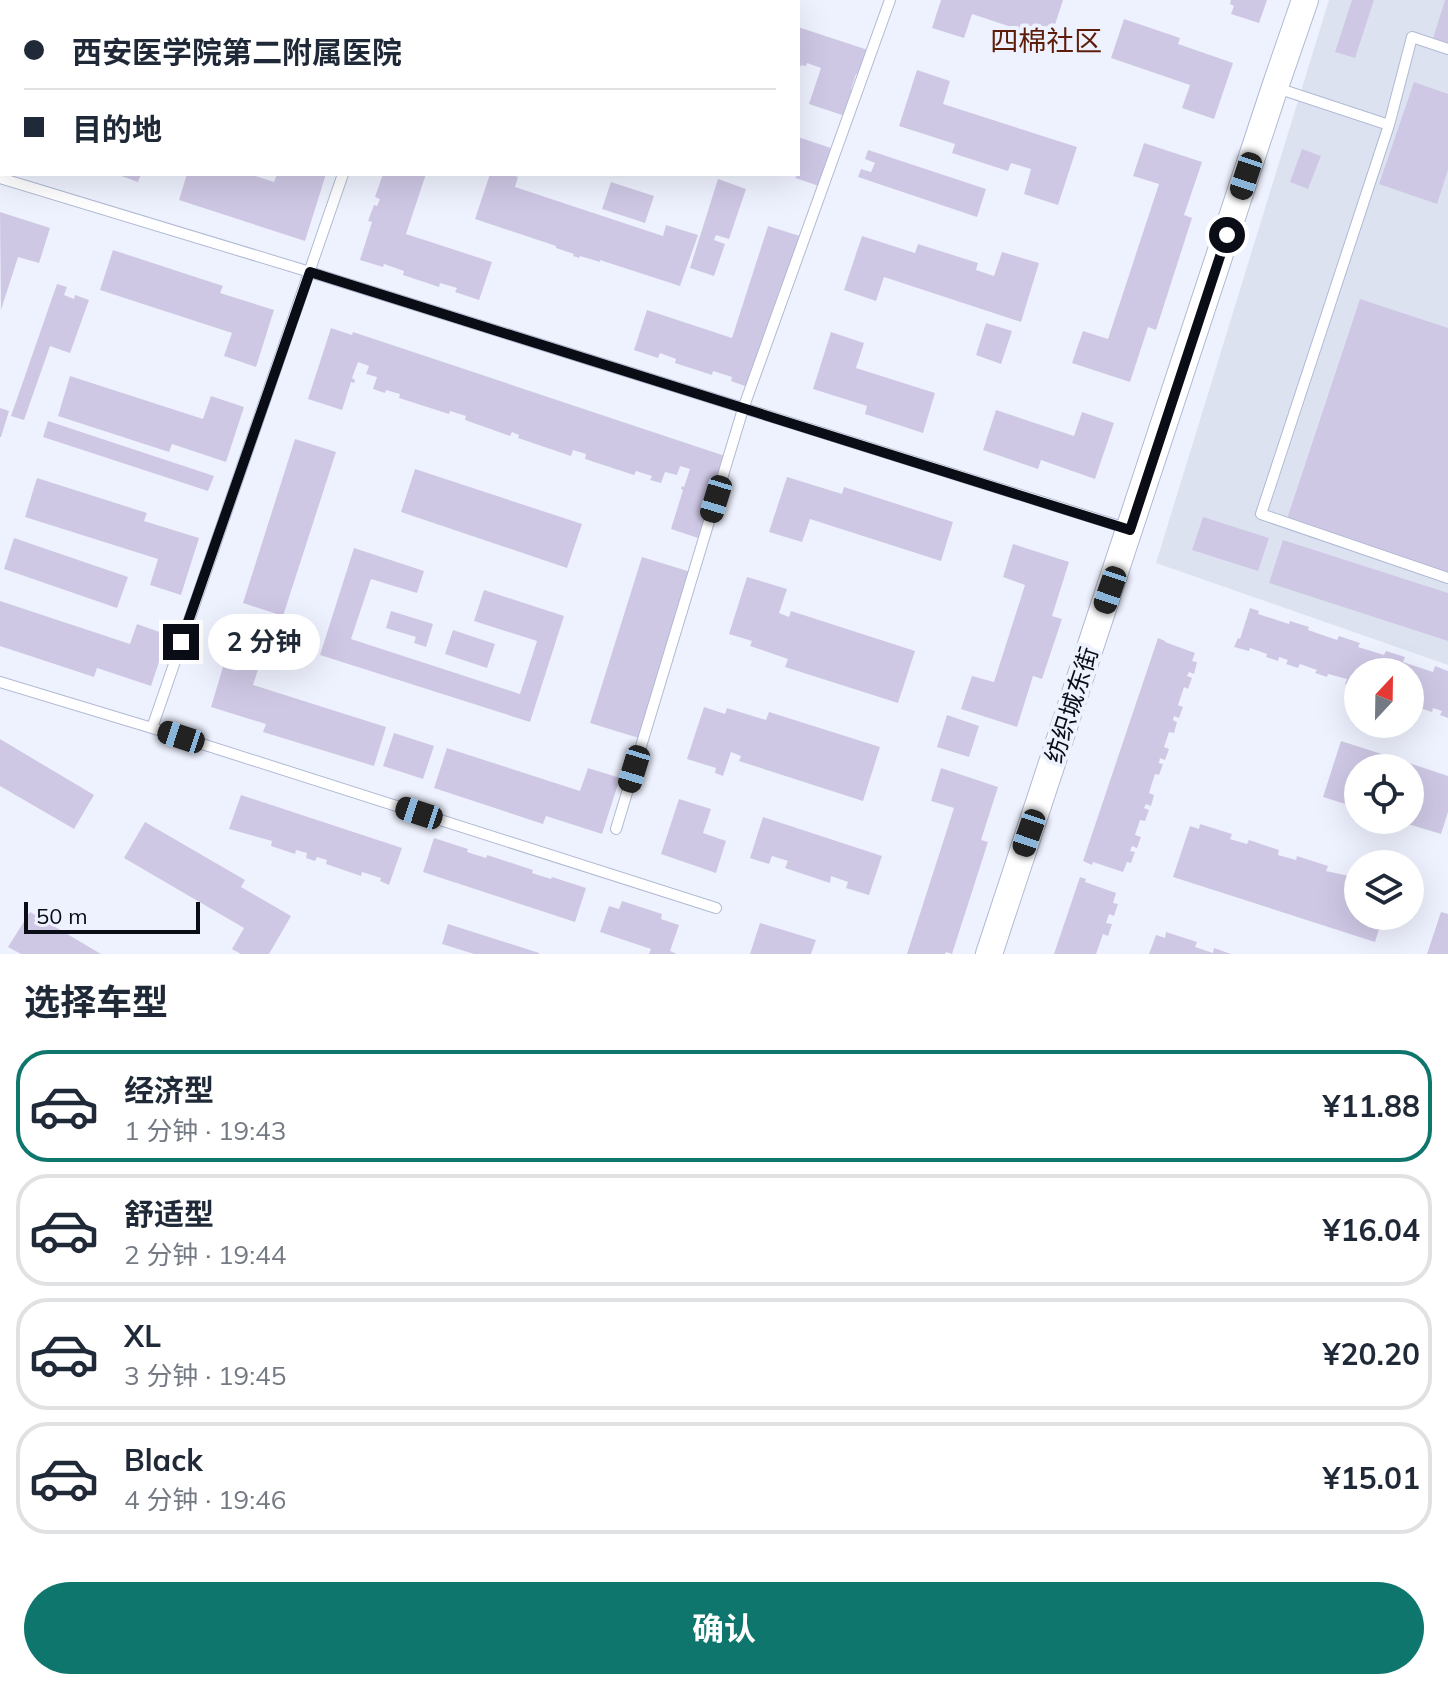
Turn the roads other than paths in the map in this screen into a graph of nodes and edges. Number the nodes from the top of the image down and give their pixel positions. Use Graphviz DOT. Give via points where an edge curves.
graph roads {
  1 [pos="890,0"];
  2 [pos="1305,0"];
  3 [pos="1448,49"];
  4 [pos="1275,87"];
  5 [pos="1389,125"];
  6 [pos="342,176"];
  7 [pos="0,178"];
  8 [pos="310,272"];
  9 [pos="743,409"];
  10 [pos="1130,530"];
  11 [pos="1448,578"];
  12 [pos="0,682"];
  13 [pos="152,728"];
  14 [pos="616,829"];
  15 [pos="716,908"];
  16 [pos="989,954"];
  1 -- 9 [label="lane"];
  2 -- 4 [label="street, 纺织城东街"];
  3 -- 5 [label="lane" via="1412,37"];
  4 -- 5 [label="lane"];
  4 -- 10 [label="street, 纺织城东街"];
  5 -- 11 [label="lane" via="1261,514"];
  6 -- 8 [label="lane"];
  7 -- 8 [label="lane"];
  8 -- 9 [label="lane"];
  8 -- 13 [label="lane"];
  9 -- 10 [label="lane"];
  9 -- 14 [label="lane"];
  10 -- 16 [label="street, 纺织城东街"];
  12 -- 13 [label="lane"];
  13 -- 15 [label="lane"];
}
